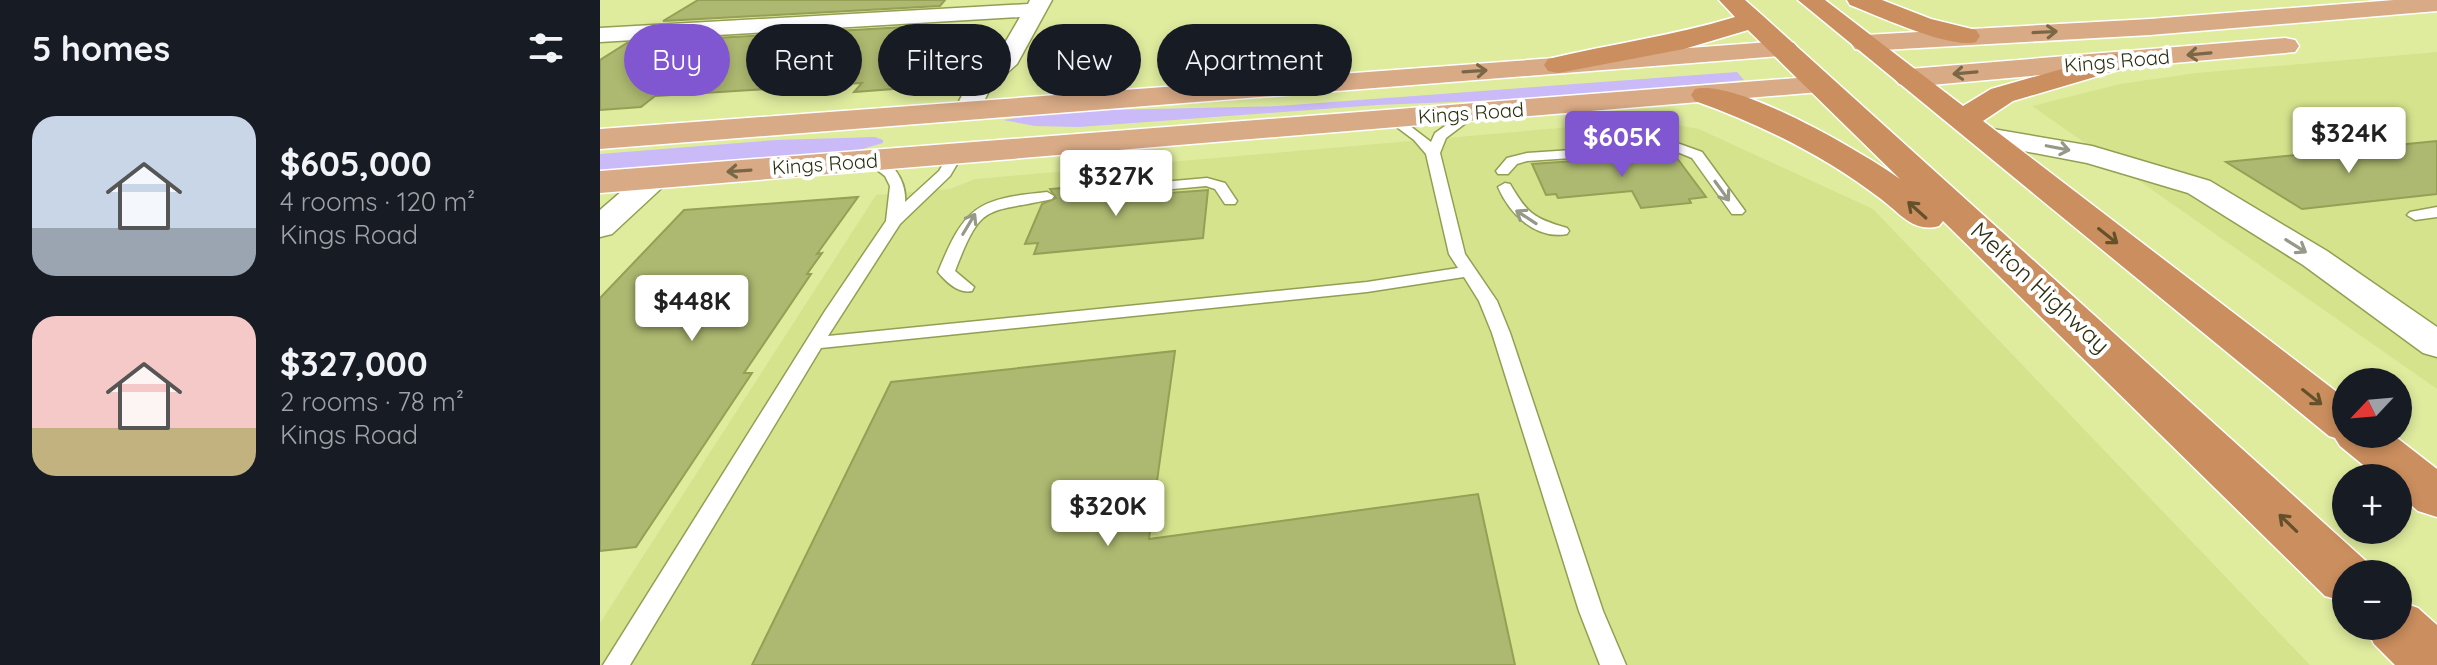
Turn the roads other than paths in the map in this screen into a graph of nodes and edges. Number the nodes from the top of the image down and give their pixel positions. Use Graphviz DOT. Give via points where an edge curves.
graph roads {
  1 [pos="1731,0"];
  2 [pos="1810,0"];
  3 [pos="1859,0"];
  4 [pos="2437,4"];
  5 [pos="1038,5"];
  6 [pos="1753,20"];
  7 [pos="600,35"];
  8 [pos="1967,36"];
  9 [pos="1865,43"];
  10 [pos="2318,44"];
  11 [pos="1784,49"];
  12 [pos="2122,60"];
  13 [pos="1558,65"];
  14 [pos="1909,78"];
  15 [pos="1822,85"];
  16 [pos="1706,95"];
  17 [pos="981,110"];
  18 [pos="1473,113"];
  19 [pos="1392,119"];
  20 [pos="1972,128"];
  21 [pos="600,139"];
  22 [pos="600,149"];
  23 [pos="1433,153"];
  24 [pos="956,154"];
  25 [pos="873,160"];
  26 [pos="1503,171"];
  27 [pos="656,177"];
  28 [pos="604,186"];
  29 [pos="1505,187"];
  30 [pos="1129,189"];
  31 [pos="1100,192"];
  32 [pos="1075,194"];
  33 [pos="1047,196"];
  34 [pos="1230,201"];
  35 [pos="1737,211"];
  36 [pos="2437,212"];
  37 [pos="2415,215"];
  38 [pos="894,221"];
  39 [pos="600,227"];
  40 [pos="1561,231"];
  41 [pos="1468,271"];
  42 [pos="966,287"];
  43 [pos="2093,338"];
  44 [pos="814,343"];
  45 [pos="2437,345"];
  46 [pos="2332,413"];
  47 [pos="2376,448"];
  48 [pos="2437,497"];
  49 [pos="2332,566"];
  50 [pos="2411,640"];
  51 [pos="616,665"];
  52 [pos="1613,665"];
  53 [pos="2437,665"];
  1 -- 6 [label="highway, Melton Highway"];
  2 -- 9 [label="highway"];
  3 -- 8 [label="highway"];
  8 -- 4 [label="main road, Kings Road, one-way"];
  5 -- 7 [label="street"];
  5 -- 17 [label="street" via="1005,64 1010,78"];
  6 -- 11 [label="highway, Melton Highway"];
  6 -- 13 [label="highway" via="1684,41"];
  8 -- 9 [label="main road, Kings Road"];
  9 -- 11 [label="highway, Kings Road"];
  9 -- 14 [label="highway"];
  10 -- 12 [label="main road, Kings Road, one-way"];
  11 -- 13 [label="main road, Kings Road"];
  11 -- 15 [label="highway, Melton Highway"];
  12 -- 14 [label="main road, Kings Road, one-way"];
  12 -- 20 [label="highway" via="2002,95"];
  17 -- 13 [label="main road, Kings Road, one-way"];
  14 -- 15 [label="highway, Kings Road"];
  14 -- 20 [label="highway"];
  15 -- 16 [label="main road, Kings Road"];
  15 -- 43 [label="highway, Melton Highway"];
  16 -- 18 [label="main road, Kings Road"];
  43 -- 16 [label="highway, one-way" via="1871,175 1763,117"];
  17 -- 19 [label="main road" via="978,125 1029,133 1331,112"];
  17 -- 21 [label="main road, Kings Road"];
  18 -- 19 [label="main road, Kings Road"];
  18 -- 23 [label="lane" via="1448,128"];
  19 -- 23 [label="lane"];
  19 -- 24 [label="main road, Kings Road"];
  20 -- 45 [label="street, one-way" via="2130,164 2199,187 2315,258"];
  20 -- 46 [label="highway, one-way"];
  22 -- 24 [label="main road" via="887,129 931,136"];
  23 -- 41 [label="lane" via="1457,254"];
  24 -- 25 [label="main road, Kings Road"];
  24 -- 38 [label="lane" via="945,173"];
  25 -- 27 [label="main road, Kings Road, one-way"];
  25 -- 38 [label="lane" via="896,180 900,196"];
  26 -- 35 [label="lane, one-way" via="1512,161 1527,157 1677,147 1697,155"];
  27 -- 28 [label="main road, Kings Road"];
  27 -- 39 [label="street"];
  40 -- 29 [label="lane, one-way" via="1522,217"];
  30 -- 34 [label="lane" via="1207,182 1220,186"];
  31 -- 32 [label="lane"];
  42 -- 33 [label="lane, one-way" via="946,272 971,218 993,204"];
  36 -- 37 [label="lane"];
  38 -- 44 [label="lane"];
  41 -- 44 [label="lane" via="1367,287"];
  41 -- 52 [label="lane" via="1501,333"];
  49 -- 43 [label="highway, Melton Highway, one-way"];
  44 -- 51 [label="lane"];
  47 -- 48 [label="highway"];
  50 -- 53 [label="highway"];
}
